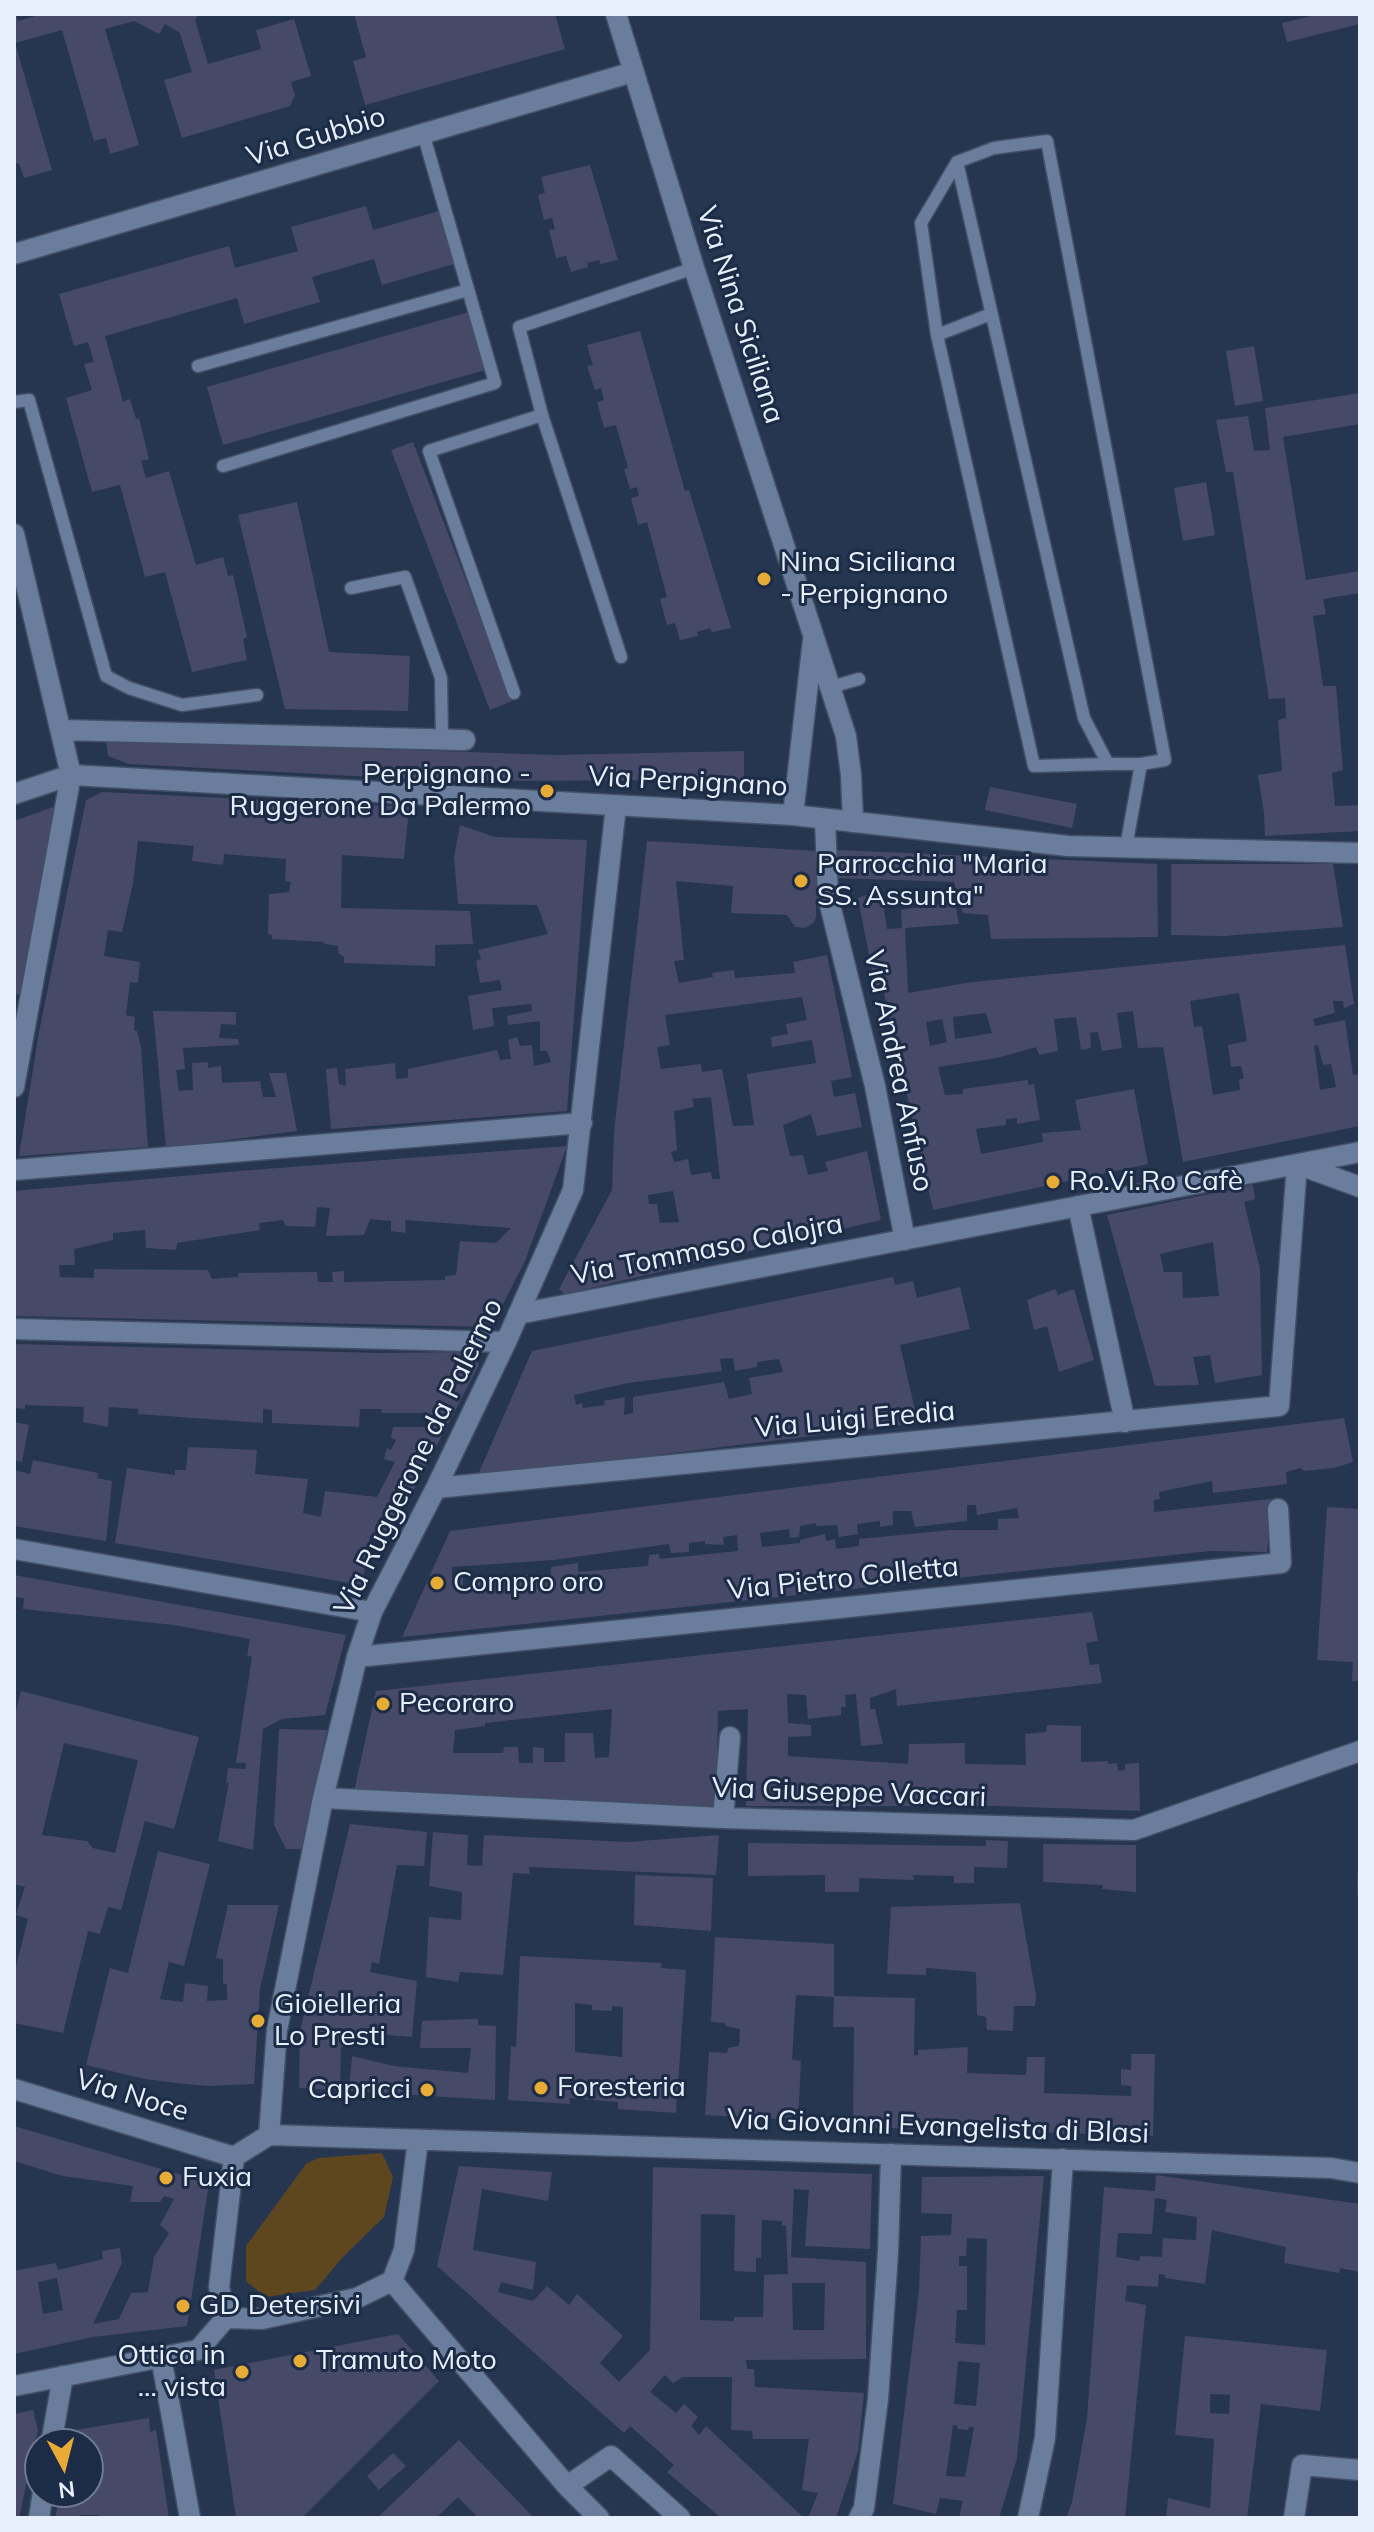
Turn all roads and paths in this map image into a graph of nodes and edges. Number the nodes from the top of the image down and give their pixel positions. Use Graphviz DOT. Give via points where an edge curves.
graph roads {
  1 [pos="616,14"];
  2 [pos="633,72"];
  3 [pos="423,133"];
  4 [pos="957,162"];
  5 [pos="14,254"];
  6 [pos="694,268"];
  7 [pos="468,290"];
  8 [pos="991,314"];
  9 [pos="937,335"];
  10 [pos="198,366"];
  11 [pos="14,402"];
  12 [pos="542,415"];
  13 [pos="223,466"];
  14 [pos="14,534"];
  15 [pos="351,588"];
  16 [pos="814,632"];
  17 [pos="621,657"];
  18 [pos="859,679"];
  19 [pos="831,687"];
  20 [pos="514,693"];
  21 [pos="257,695"];
  22 [pos="61,730"];
  23 [pos="442,739"];
  24 [pos="465,740"];
  25 [pos="1108,764"];
  26 [pos="1141,764"];
  27 [pos="71,775"];
  28 [pos="14,794"];
  29 [pos="616,806"];
  30 [pos="793,815"];
  31 [pos="825,819"];
  32 [pos="853,822"];
  33 [pos="1126,847"];
  34 [pos="1360,853"];
  35 [pos="22,1002"];
  36 [pos="14,1087"];
  37 [pos="582,1123"];
  38 [pos="1360,1152"];
  39 [pos="1297,1164"];
  40 [pos="14,1170"];
  41 [pos="1360,1187"];
  42 [pos="1078,1206"];
  43 [pos="905,1240"];
  44 [pos="518,1314"];
  45 [pos="14,1329"];
  46 [pos="506,1342"];
  47 [pos="1125,1422"];
  48 [pos="436,1488"];
  49 [pos="1278,1509"];
  50 [pos="14,1549"];
  51 [pos="372,1612"];
  52 [pos="357,1657"];
  53 [pos="730,1737"];
  54 [pos="1360,1751"];
  55 [pos="323,1798"];
  56 [pos="723,1818"];
  57 [pos="14,2089"];
  58 [pos="269,2135"];
  59 [pos="418,2140"];
  60 [pos="891,2154"];
  61 [pos="234,2157"];
  62 [pos="1063,2159"];
  63 [pos="1360,2173"];
  64 [pos="392,2281"];
  65 [pos="226,2318"];
  66 [pos="161,2357"];
  67 [pos="63,2376"];
  68 [pos="14,2386"];
  69 [pos="54,2428"];
  70 [pos="1360,2470"];
  71 [pos="567,2486"];
  72 [pos="190,2518"];
  73 [pos="599,2518"];
  74 [pos="680,2518"];
  75 [pos="859,2518"];
  76 [pos="1028,2518"];
  77 [pos="1294,2518"];
  1 -- 2 [label="street, Via Nina Siciliana"];
  2 -- 3 [label="street, Via Gubbio"];
  2 -- 6 [label="street, Via Nina Siciliana"];
  3 -- 5 [label="street, Via Gubbio"];
  3 -- 7 [label="lane"];
  4 -- 8 [label="lane"];
  4 -- 9 [label="lane" via="921,223"];
  4 -- 26 [label="lane" via="994,148 1047,141 1165,760"];
  6 -- 12 [label="lane" via="519,327"];
  6 -- 16 [label="street, Via Nina Siciliana"];
  7 -- 10 [label="lane"];
  7 -- 13 [label="lane" via="495,383"];
  8 -- 9 [label="lane"];
  8 -- 25 [label="lane" via="1084,718"];
  9 -- 25 [label="lane" via="1034,766"];
  11 -- 21 [label="lane" via="29,400 106,676 182,705"];
  12 -- 17 [label="lane"];
  12 -- 20 [label="lane" via="429,451"];
  14 -- 22 [label="street"];
  15 -- 23 [label="lane" via="405,577 441,678"];
  16 -- 19 [label="street, Via Nina Siciliana"];
  16 -- 30 [label="street, Via Nina Siciliana"];
  18 -- 19 [label="lane"];
  19 -- 32 [label="street, Via Nina Siciliana" via="846,736"];
  22 -- 23 [label="street"];
  22 -- 27 [label="street"];
  23 -- 24 [label="street"];
  25 -- 26 [label="lane"];
  26 -- 33 [label="lane"];
  27 -- 28 [label="street, Via Perpignano"];
  27 -- 29 [label="street, Via Perpignano"];
  27 -- 35 [label="street"];
  29 -- 30 [label="street, Via Perpignano"];
  29 -- 37 [label="street, Via Ruggerone da Palermo"];
  30 -- 31 [label="street, Via Perpignano"];
  31 -- 32 [label="street, Via Perpignano"];
  31 -- 43 [label="street, Via Andrea Anfuso" via="828,897 875,1086"];
  32 -- 33 [label="street, Via Perpignano" via="1068,846"];
  33 -- 34 [label="street, Via Perpignano"];
  35 -- 36 [label="street"];
  37 -- 40 [label="street"];
  37 -- 44 [label="street, Via Ruggerone da Palermo" via="573,1190"];
  38 -- 39 [label="street, Via Tommaso Calojra"];
  39 -- 41 [label="street"];
  39 -- 42 [label="street, Via Tommaso Calojra"];
  39 -- 47 [label="street, Via Luigi Eredia" via="1279,1406"];
  42 -- 43 [label="street, Via Tommaso Calojra"];
  42 -- 47 [label="street"];
  43 -- 44 [label="street, Via Tommaso Calojra"];
  44 -- 46 [label="street, Via Ruggerone da Palermo"];
  45 -- 46 [label="street"];
  46 -- 48 [label="street, Via Ruggerone da Palermo"];
  47 -- 48 [label="street, Via Luigi Eredia"];
  48 -- 51 [label="street, Via Ruggerone da Palermo"];
  49 -- 52 [label="street, Via Pietro Colletta" via="1281,1563"];
  50 -- 51 [label="street"];
  51 -- 52 [label="street, Via Ruggerone da Palermo"];
  52 -- 55 [label="street, Via Ruggerone da Palermo"];
  53 -- 56 [label="street"];
  54 -- 56 [label="street, Via Giuseppe Vaccari" via="1134,1830"];
  55 -- 56 [label="street, Via Giuseppe Vaccari"];
  55 -- 58 [label="street, Via Ruggerone da Palermo" via="277,2030"];
  57 -- 61 [label="street, Via Noce"];
  58 -- 59 [label="street, Via Giovanni Evangelista di Blasi"];
  58 -- 61 [label="street"];
  59 -- 60 [label="street, Via Giovanni Evangelista di Blasi"];
  59 -- 64 [label="street" via="404,2250"];
  60 -- 62 [label="street, Via Giovanni Evangelista di Blasi"];
  60 -- 75 [label="street" via="878,2399"];
  61 -- 65 [label="street" via="219,2287"];
  62 -- 63 [label="street, Via Giovanni Evangelista di Blasi"];
  62 -- 76 [label="street" via="1045,2438"];
  64 -- 65 [label="street" via="357,2298 262,2319"];
  64 -- 71 [label="street"];
  65 -- 66 [label="street" via="198,2350"];
  66 -- 67 [label="street"];
  66 -- 72 [label="street"];
  67 -- 68 [label="street"];
  67 -- 69 [label="street"];
  70 -- 77 [label="street" via="1302,2465"];
  71 -- 73 [label="street"];
  71 -- 74 [label="street" via="611,2456"];
}
